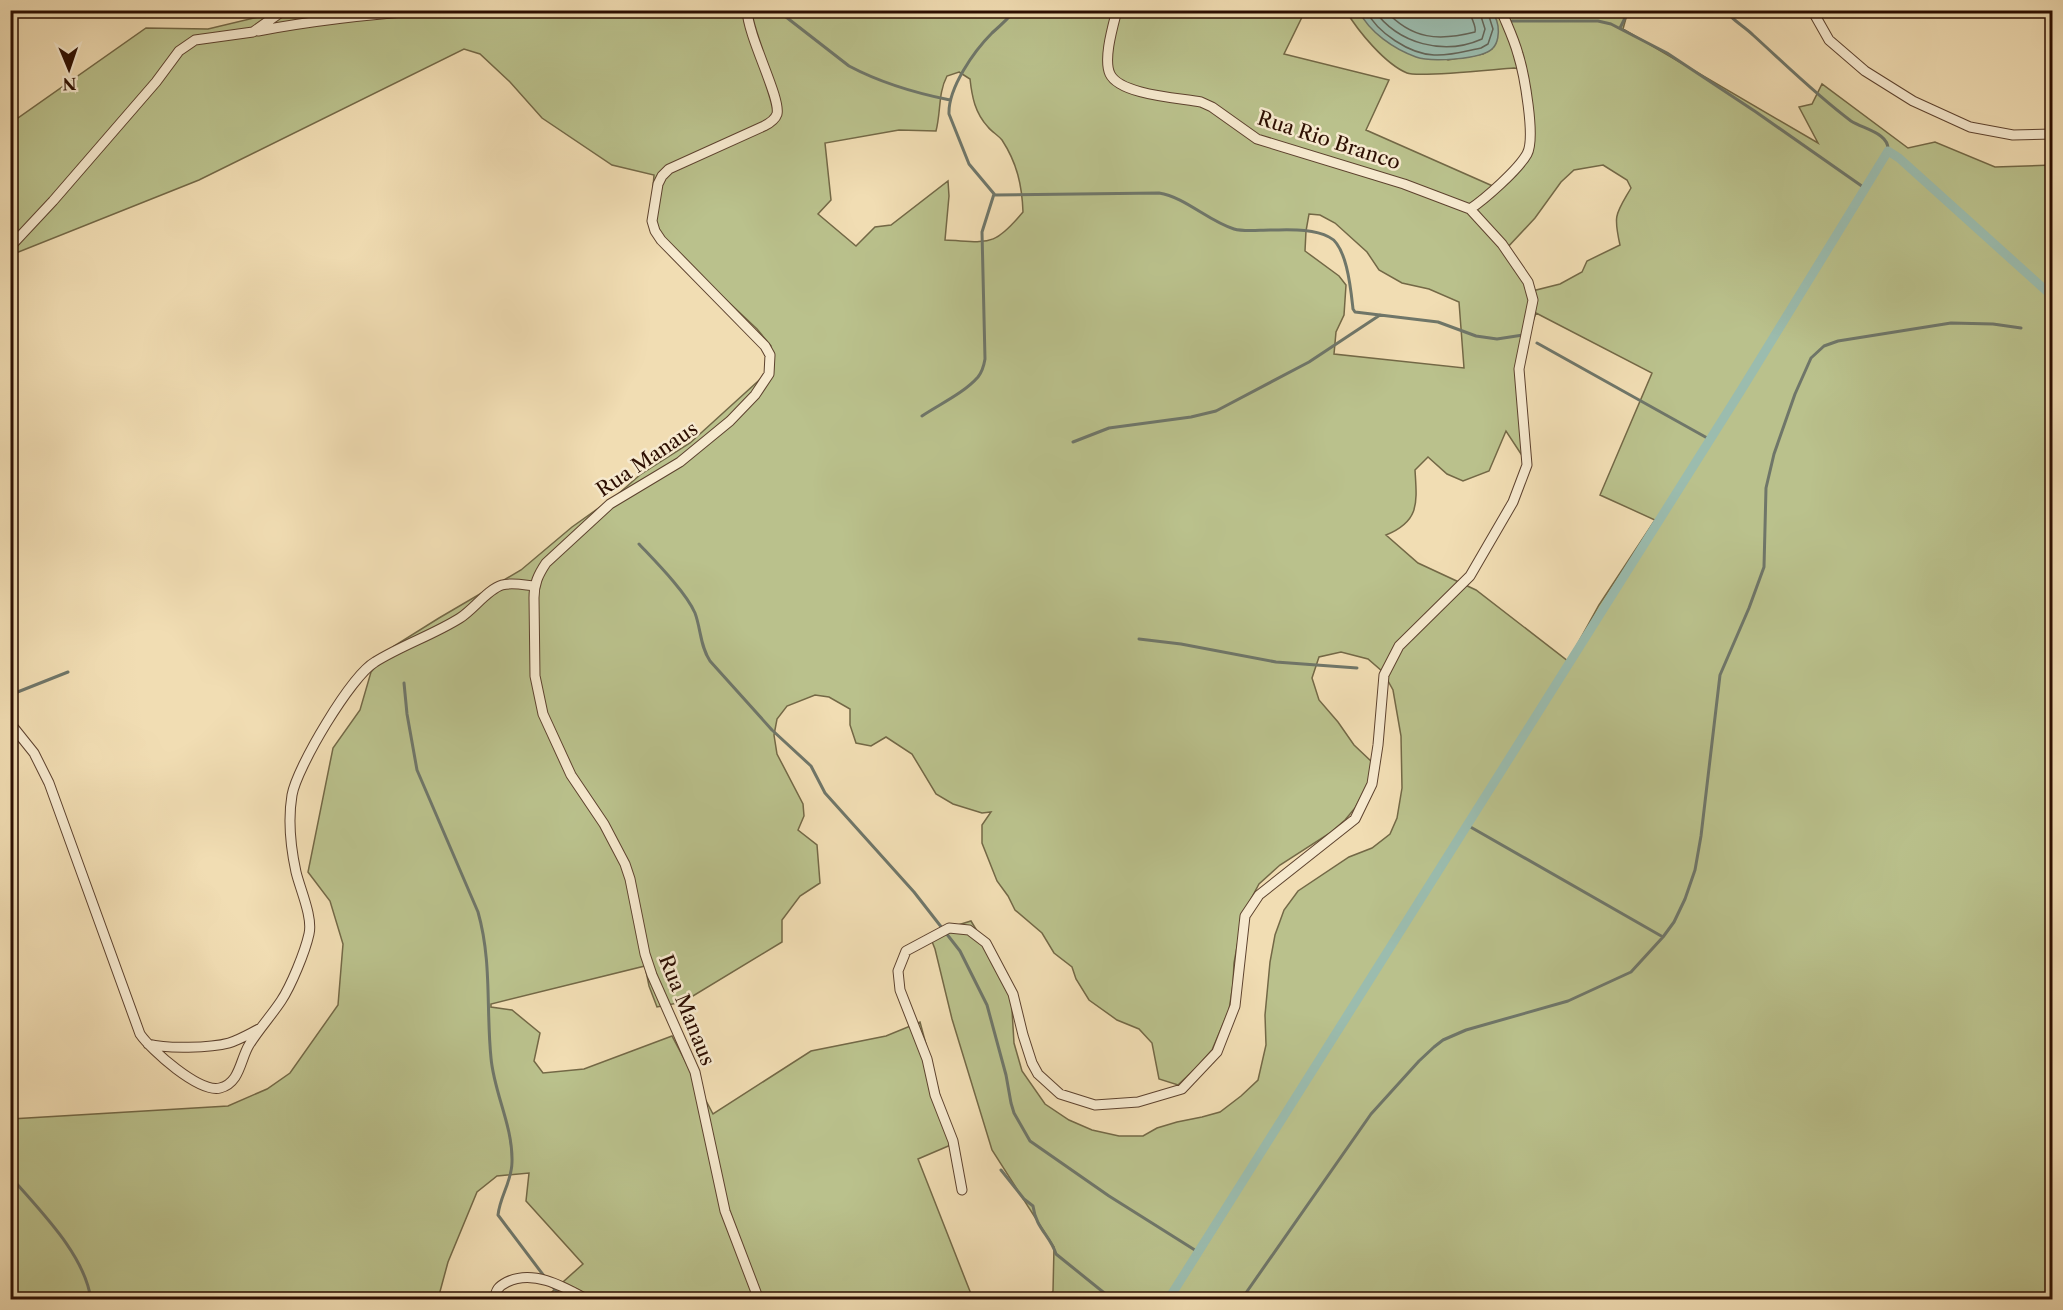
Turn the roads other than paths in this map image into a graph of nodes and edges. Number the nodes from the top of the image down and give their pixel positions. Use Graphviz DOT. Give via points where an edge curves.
graph roads {
  1 [pos="284,10"];
  2 [pos="430,10"];
  3 [pos="747,10"];
  4 [pos="1118,10"];
  5 [pos="1501,10"];
  6 [pos="1812,10"];
  7 [pos="253,32"];
  8 [pos="2052,134"];
  9 [pos="1470,209"];
  10 [pos="10,247"];
  11 [pos="534,586"];
  12 [pos="10,723"];
  13 [pos="259,1029"];
  14 [pos="146,1043"];
  15 [pos="962,1190"];
  16 [pos="495,1299"];
  17 [pos="588,1299"];
  18 [pos="759,1299"];
  1 -- 7 [label="street"];
  2 -- 7 [label="street" via="336,18"];
  3 -- 11 [label="street, Rua Manaus" via="753,41 776,100 777,115 773,122 669,169 658,184 652,221 661,240 765,346 770,355 769,374 755,395 706,442 610,504 546,563"];
  4 -- 9 [label="street, Rua Rio Branco" via="1107,65 1118,84 1201,102 1257,139 1404,184"];
  5 -- 9 [label="street" via="1518,54 1530,115 1529,147 1528,153 1493,191"];
  6 -- 8 [label="street" via="1829,40 1865,70 1913,101 1970,126 2013,135"];
  7 -- 10 [label="street" via="195,40 179,51"];
  9 -- 15 [label="street" via="1503,244 1528,282 1533,300 1520,369 1527,465 1513,502 1470,576 1399,646 1384,675 1372,784 1355,819 1259,895 1245,916 1235,1006 1217,1052 1182,1089 1138,1102 1095,1105 1076,1101 1060,1094 1038,1074 1013,994 986,943 969,930 949,928 906,951 898,971 900,990 953,1141"];
  11 -- 13 [label="street" via="496,587 460,619 375,661 354,682 323,729 296,780 290,809 292,851 310,931 283,998"];
  11 -- 18 [label="street, Rua Manaus" via="535,676 543,714 571,775 625,864 645,954 694,1072 724,1211"];
  12 -- 14 [label="street" via="34,753 50,783 116,973"];
  13 -- 14 [label="street" via="220,1045 160,1047"];
  13 -- 14 [label="street" via="236,1076 230,1083 213,1089 165,1061"];
  16 -- 17 [label="street" via="500,1286 526,1276 558,1284"];
}
